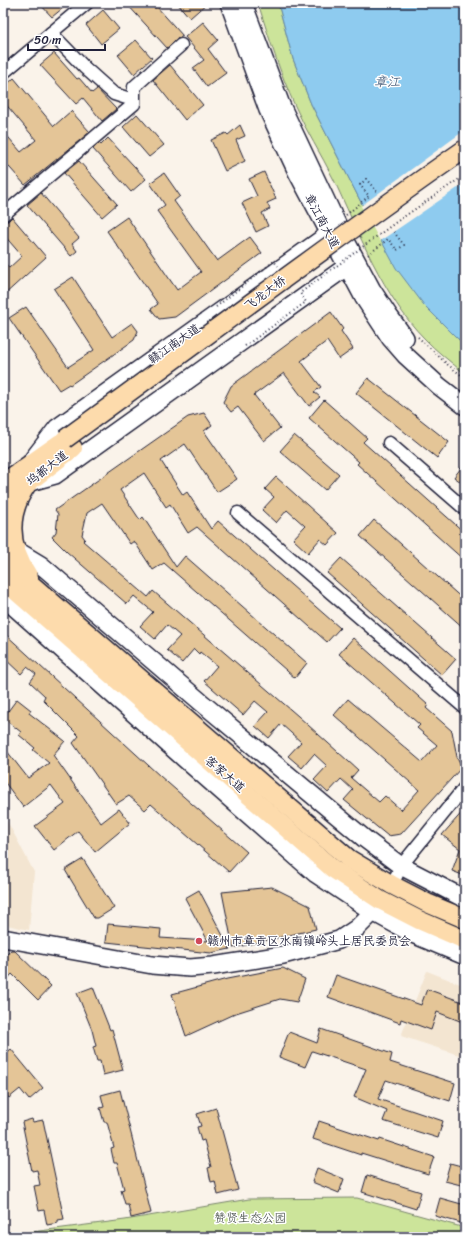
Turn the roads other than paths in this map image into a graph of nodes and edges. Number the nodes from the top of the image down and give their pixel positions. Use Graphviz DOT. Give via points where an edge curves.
graph roads {
  1 [pos="229,3"];
  2 [pos="243,3"];
  3 [pos="83,4"];
  4 [pos="51,33"];
  5 [pos="181,45"];
  6 [pos="3,73"];
  7 [pos="133,100"];
  8 [pos="465,149"];
  9 [pos="465,164"];
  10 [pos="3,215"];
  11 [pos="329,234"];
  12 [pos="346,267"];
  13 [pos="465,391"];
  14 [pos="465,406"];
  15 [pos="389,443"];
  16 [pos="69,444"];
  17 [pos="29,464"];
  18 [pos="3,473"];
  19 [pos="3,483"];
  20 [pos="28,483"];
  21 [pos="3,502"];
  22 [pos="465,509"];
  23 [pos="238,513"];
  24 [pos="7,550"];
  25 [pos="3,580"];
  26 [pos="3,586"];
  27 [pos="3,597"];
  28 [pos="26,600"];
  29 [pos="465,708"];
  30 [pos="465,786"];
  31 [pos="402,866"];
  32 [pos="392,885"];
  33 [pos="465,899"];
  34 [pos="376,906"];
  35 [pos="465,918"];
  36 [pos="3,938"];
  37 [pos="465,940"];
  38 [pos="465,956"];
  1 -- 11 [label="main road, 章江南大道" via="268,110"];
  2 -- 13 [label="main road, 章江南大道" via="281,105 339,228 372,290 414,348"];
  3 -- 4 [label="street"];
  4 -- 6 [label="street"];
  4 -- 7 [label="street" via="114,94"];
  5 -- 7 [label="street" via="134,87"];
  7 -- 10 [label="street" via="134,104"];
  8 -- 16 [label="main road, 飞龙大桥, bridge" via="387,203"];
  9 -- 16 [label="main road, 飞龙大桥"];
  11 -- 12 [label="main road, 章江南大道"];
  11 -- 17 [label="main road, 赣江南大道" via="57,428"];
  12 -- 14 [label="main road, 章江南大道" via="391,339 439,386"];
  12 -- 20 [label="main road" via="55,475"];
  15 -- 22 [label="street"];
  16 -- 17 [label="main road, 坞都大道"];
  16 -- 20 [label="main road, 坞都大道"];
  17 -- 18 [label="main road"];
  17 -- 19 [label="main road, 坞都大道"];
  20 -- 21 [label="main road, 坞都大道"];
  20 -- 24 [label="main road" via="18,500 13,516 12,537"];
  23 -- 29 [label="street"];
  24 -- 31 [label="main road" via="41,564 202,704 365,839"];
  24 -- 32 [label="main road, 客家大道" via="48,598 349,859"];
  25 -- 28 [label="main road, 客家大道"];
  26 -- 28 [label="main road"];
  27 -- 34 [label="main road" via="316,874"];
  28 -- 34 [label="main road, 客家大道"];
  30 -- 31 [label="street"];
  31 -- 32 [label="street"];
  31 -- 33 [label="main road"];
  32 -- 35 [label="main road, 客家大道"];
  34 -- 36 [label="main road" via="357,928 338,940 283,955 206,967 152,965"];
  34 -- 37 [label="main road, 客家大道" via="419,920"];
  34 -- 38 [label="main road" via="415,935"];
}
